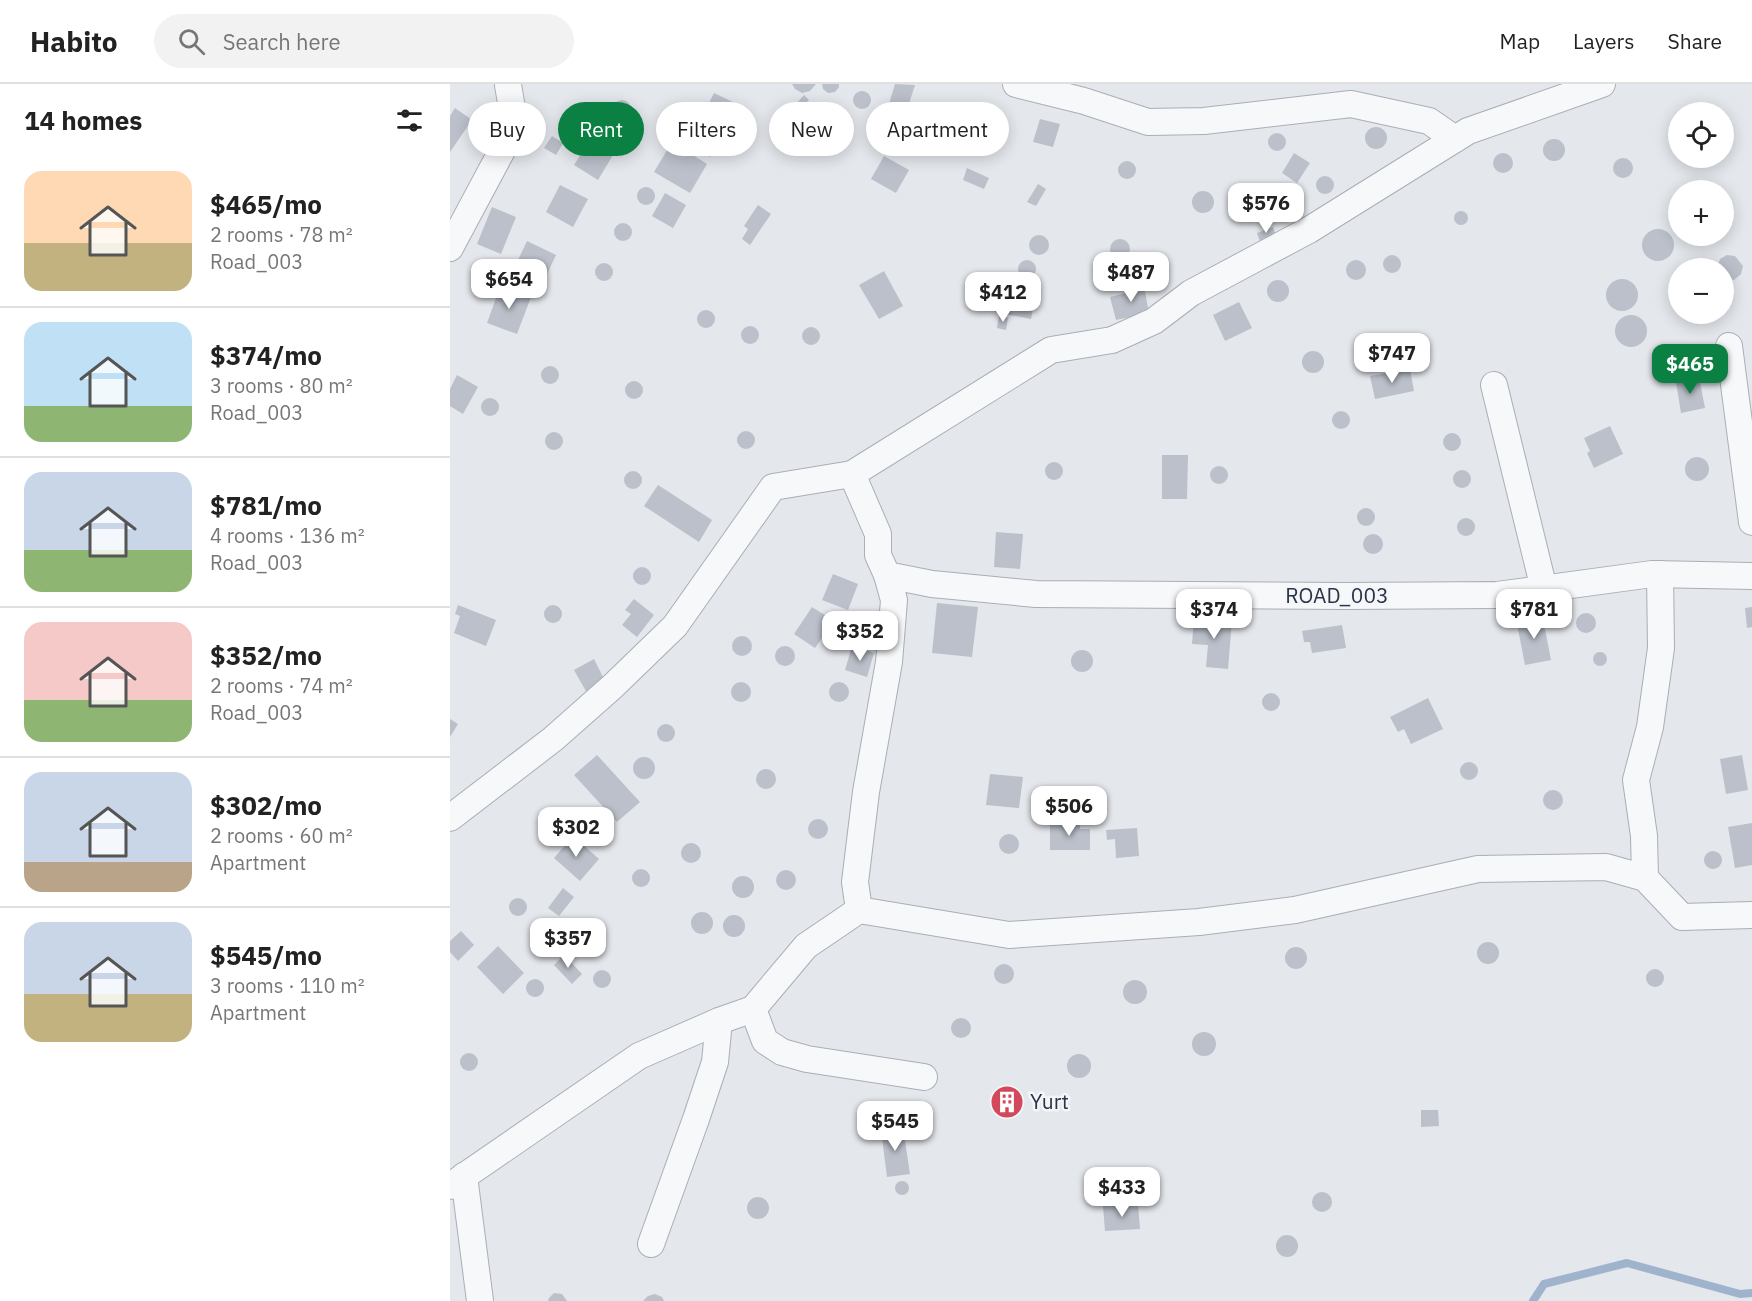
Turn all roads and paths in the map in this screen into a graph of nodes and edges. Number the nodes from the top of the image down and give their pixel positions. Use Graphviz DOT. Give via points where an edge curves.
graph roads {
  1 [pos="508,84"];
  2 [pos="1017,84"];
  3 [pos="1602,84"];
  4 [pos="1455,139"];
  5 [pos="450,248"];
  6 [pos="1729,346"];
  7 [pos="1494,385"];
  8 [pos="852,474"];
  9 [pos="1752,522"];
  10 [pos="1660,574"];
  11 [pos="887,575"];
  12 [pos="1752,576"];
  13 [pos="1544,589"];
  14 [pos="450,818"];
  15 [pos="1645,878"];
  16 [pos="859,910"];
  17 [pos="1752,915"];
  18 [pos="753,1009"];
  19 [pos="719,1021"];
  20 [pos="924,1077"];
  21 [pos="457,1181"];
  22 [pos="651,1244"];
  23 [pos="480,1301"];
  1 -- 5 [label="street" via="516,126"];
  2 -- 4 [label="street" via="1148,122 1204,121 1351,104 1429,121"];
  3 -- 4 [label="street"];
  4 -- 8 [label="street" via="1308,230 1191,293 1154,321 1112,339 1051,350"];
  6 -- 9 [label="street"];
  7 -- 13 [label="street"];
  8 -- 11 [label="street" via="878,534 878,555"];
  8 -- 14 [label="street" via="773,487 675,626 553,739"];
  10 -- 12 [label="street, ROAD_003"];
  10 -- 13 [label="street, ROAD_003"];
  10 -- 15 [label="street" via="1661,648 1650,727 1636,780"];
  11 -- 13 [label="street, ROAD_003" via="932,584 1036,594 1497,595"];
  11 -- 16 [label="street" via="894,600 889,662 855,882"];
  15 -- 16 [label="street" via="1606,867 1478,869 1294,910 1199,922 1009,935"];
  15 -- 17 [label="street" via="1682,917"];
  16 -- 18 [label="street" via="806,946"];
  18 -- 19 [label="street"];
  18 -- 20 [label="street" via="765,1041 782,1052"];
  19 -- 21 [label="street" via="639,1056"];
  19 -- 22 [label="street" via="715,1062"];
  21 -- 23 [label="street"];
}
